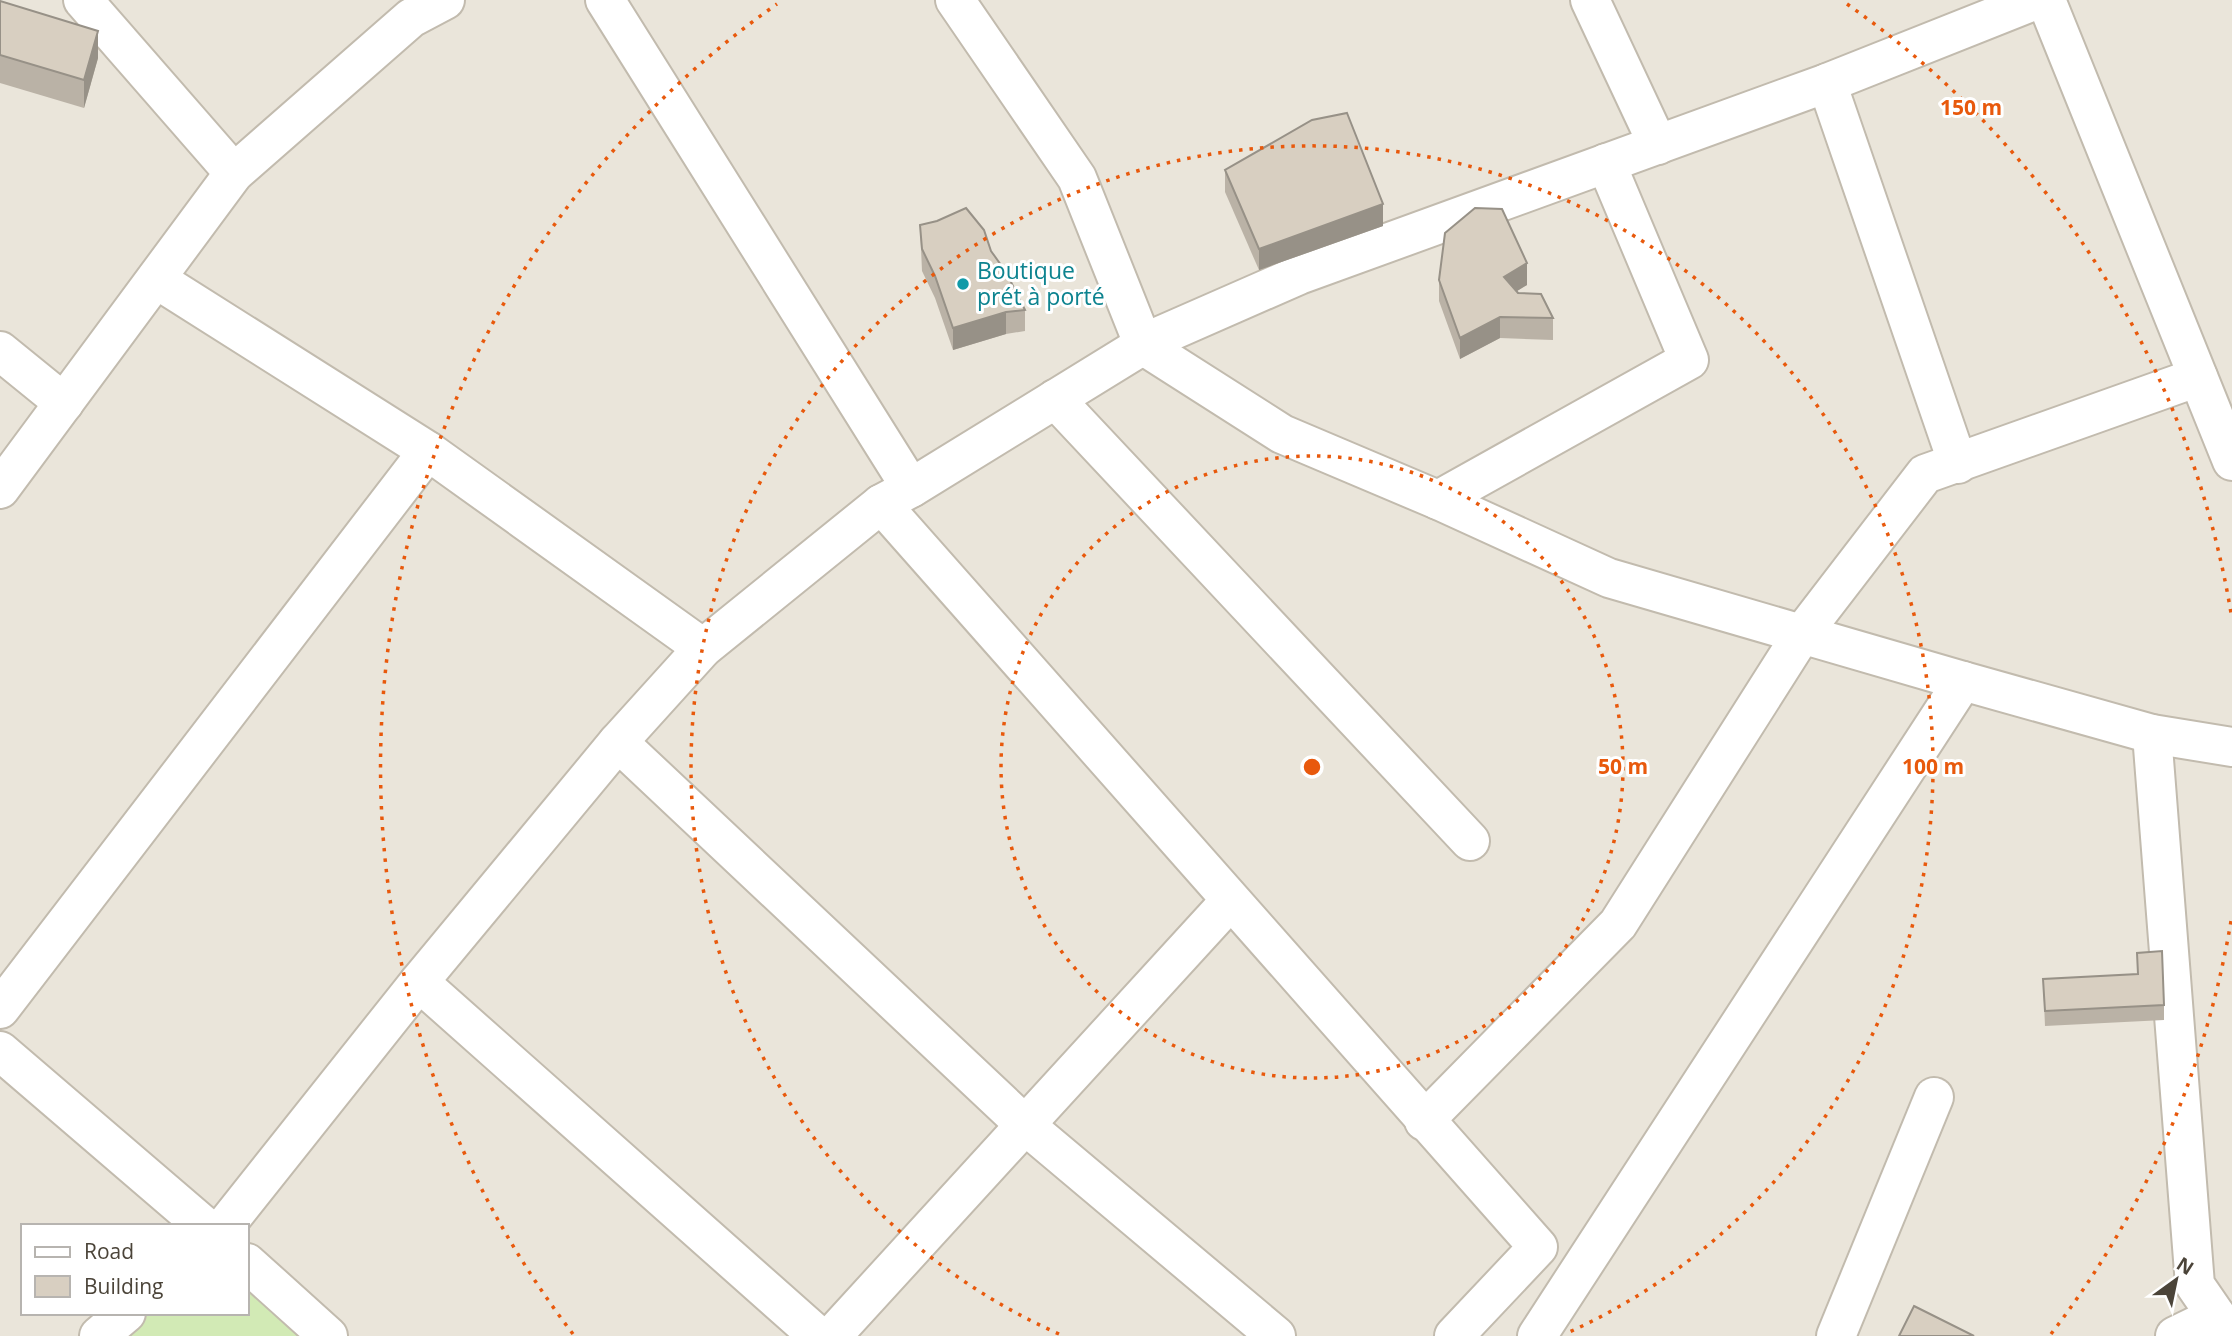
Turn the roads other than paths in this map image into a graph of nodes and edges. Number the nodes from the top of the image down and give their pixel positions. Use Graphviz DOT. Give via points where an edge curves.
graph roads {
  1 [pos="83,0"];
  2 [pos="445,0"];
  3 [pos="605,0"];
  4 [pos="955,0"];
  5 [pos="1590,0"];
  6 [pos="2036,0"];
  7 [pos="2046,0"];
  8 [pos="1827,83"];
  9 [pos="1657,145"];
  10 [pos="1606,163"];
  11 [pos="234,173"];
  12 [pos="156,279"];
  13 [pos="1144,346"];
  14 [pos="0,351"];
  15 [pos="2198,377"];
  16 [pos="1055,400"];
  17 [pos="64,403"];
  18 [pos="428,451"];
  19 [pos="2232,461"];
  20 [pos="1958,464"];
  21 [pos="0,489"];
  22 [pos="896,496"];
  23 [pos="1438,499"];
  24 [pos="1802,634"];
  25 [pos="703,648"];
  26 [pos="1963,681"];
  27 [pos="2152,733"];
  28 [pos="618,742"];
  29 [pos="2232,747"];
  30 [pos="1470,841"];
  31 [pos="1230,901"];
  32 [pos="419,982"];
  33 [pos="0,1009"];
  34 [pos="0,1051"];
  35 [pos="1934,1097"];
  36 [pos="1424,1121"];
  37 [pos="1025,1125"];
  38 [pos="202,1224"];
  39 [pos="227,1224"];
  40 [pos="248,1265"];
  41 [pos="124,1315"];
  42 [pos="2223,1326"];
  43 [pos="100,1336"];
  44 [pos="328,1336"];
  45 [pos="818,1336"];
  46 [pos="832,1336"];
  47 [pos="1276,1336"];
  48 [pos="1454,1336"];
  49 [pos="1537,1336"];
  50 [pos="1836,1336"];
  51 [pos="2175,1336"];
  1 -- 11 [label="street"];
  2 -- 11 [label="street" via="411,18"];
  3 -- 22 [label="street"];
  4 -- 13 [label="street" via="1077,178"];
  5 -- 9 [label="street"];
  6 -- 8 [label="street"];
  7 -- 15 [label="street"];
  8 -- 9 [label="street"];
  8 -- 20 [label="street"];
  9 -- 10 [label="street"];
  10 -- 13 [label="street" via="1299,275"];
  10 -- 23 [label="street" via="1689,360"];
  11 -- 12 [label="street"];
  12 -- 17 [label="street"];
  12 -- 18 [label="street"];
  13 -- 16 [label="street"];
  13 -- 23 [label="street" via="1282,434"];
  14 -- 17 [label="street"];
  15 -- 19 [label="street"];
  15 -- 20 [label="street"];
  16 -- 22 [label="street"];
  16 -- 30 [label="street"];
  17 -- 21 [label="street"];
  18 -- 25 [label="street"];
  18 -- 33 [label="street"];
  20 -- 24 [label="street" via="1925,474"];
  22 -- 25 [label="street"];
  22 -- 31 [label="street"];
  23 -- 24 [label="street" via="1609,578"];
  24 -- 26 [label="street"];
  24 -- 36 [label="street" via="1618,924"];
  25 -- 28 [label="street"];
  26 -- 27 [label="street"];
  26 -- 49 [label="street"];
  27 -- 29 [label="street"];
  27 -- 42 [label="street" via="2195,1285"];
  28 -- 32 [label="street"];
  28 -- 37 [label="street"];
  31 -- 36 [label="street"];
  31 -- 37 [label="street"];
  32 -- 39 [label="street"];
  32 -- 45 [label="street"];
  34 -- 38 [label="street"];
  35 -- 50 [label="street"];
  36 -- 48 [label="street" via="1538,1247"];
  37 -- 46 [label="street"];
  37 -- 47 [label="street"];
  40 -- 44 [label="street"];
  41 -- 43 [label="street"];
  42 -- 51 [label="street"];
}
